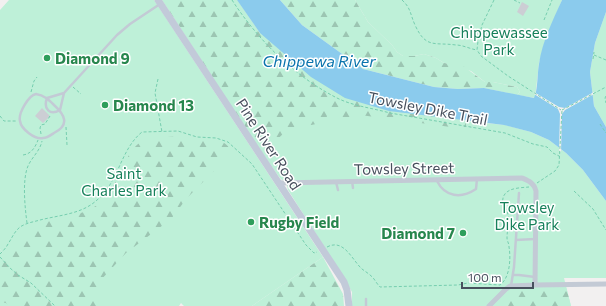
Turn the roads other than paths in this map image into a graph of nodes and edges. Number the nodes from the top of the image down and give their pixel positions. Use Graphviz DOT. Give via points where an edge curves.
graph roads {
  1 [pos="159,2"];
  2 [pos="64,93"];
  3 [pos="47,98"];
  4 [pos="60,110"];
  5 [pos="437,179"];
  6 [pos="478,179"];
  7 [pos="336,181"];
  8 [pos="352,181"];
  9 [pos="279,183"];
  10 [pos="353,188"];
  11 [pos="338,190"];
  12 [pos="519,193"];
  13 [pos="535,208"];
  14 [pos="518,209"];
  15 [pos="535,239"];
  16 [pos="516,240"];
  17 [pos="513,276"];
  18 [pos="535,277"];
  19 [pos="535,284"];
  20 [pos="606,284"];
  21 [pos="510,286"];
  22 [pos="366,300"];
  23 [pos="349,306"];
  24 [pos="366,306"];
  25 [pos="489,306"];
  1 -- 2 [label="lane" via="123,30"];
  1 -- 9 [label="street, Pine River Road"];
  2 -- 3 [label="lane"];
  2 -- 4 [label="lane"];
  3 -- 4 [label="lane"];
  3 -- 4 [label="lane" via="45,104 50,112"];
  3 -- 4 [label="lane" via="36,94 30,97 21,114 20,121 25,129 40,138 59,131 65,121"];
  5 -- 6 [label="street, Towsley Street"];
  5 -- 6 [label="lane" via="441,188 452,196 471,193 476,189"];
  5 -- 8 [label="street, Towsley Street"];
  6 -- 13 [label="street, Towsley Street" via="529,180 534,184 536,191"];
  7 -- 8 [label="street, Towsley Street"];
  7 -- 9 [label="street, Towsley Street"];
  7 -- 11 [label="lane"];
  8 -- 10 [label="lane"];
  9 -- 23 [label="street, Pine River Road" via="344,282"];
  12 -- 14 [label="lane"];
  13 -- 14 [label="lane"];
  13 -- 15 [label="street"];
  14 -- 16 [label="lane"];
  15 -- 16 [label="lane"];
  15 -- 18 [label="street"];
  16 -- 17 [label="lane"];
  17 -- 18 [label="lane"];
  17 -- 21 [label="lane"];
  18 -- 19 [label="street"];
  19 -- 20 [label="street"];
  19 -- 21 [label="street"];
  21 -- 25 [label="street"];
  22 -- 24 [label="lane"];
}
